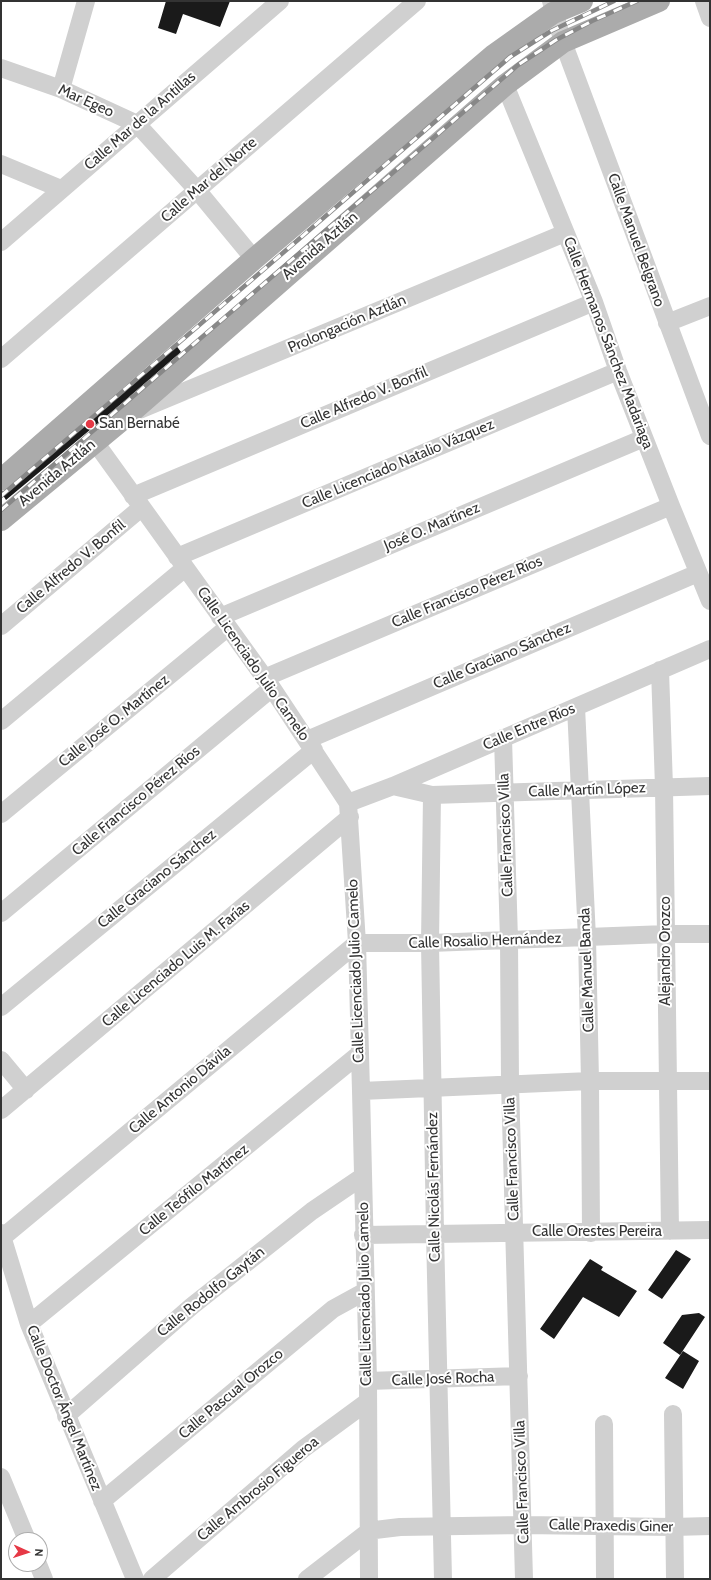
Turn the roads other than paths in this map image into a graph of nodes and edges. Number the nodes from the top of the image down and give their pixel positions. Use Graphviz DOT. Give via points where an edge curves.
graph roads {
  1 [pos="86,1"];
  2 [pos="280,1"];
  3 [pos="417,1"];
  4 [pos="582,1"];
  5 [pos="658,1"];
  6 [pos="704,1"];
  7 [pos="552,7"];
  8 [pos="710,18"];
  9 [pos="563,42"];
  10 [pos="1,68"];
  11 [pos="505,85"];
  12 [pos="61,89"];
  13 [pos="137,124"];
  14 [pos="1,164"];
  15 [pos="61,189"];
  16 [pos="197,190"];
  17 [pos="565,233"];
  18 [pos="1,242"];
  19 [pos="254,259"];
  20 [pos="594,302"];
  21 [pos="710,306"];
  22 [pos="667,323"];
  23 [pos="1,359"];
  24 [pos="618,371"];
  25 [pos="129,414"];
  26 [pos="710,436"];
  27 [pos="644,438"];
  28 [pos="95,442"];
  29 [pos="1,480"];
  30 [pos="137,502"];
  31 [pos="671,506"];
  32 [pos="1,520"];
  33 [pos="181,563"];
  34 [pos="698,573"];
  35 [pos="710,601"];
  36 [pos="224,623"];
  37 [pos="1,626"];
  38 [pos="710,649"];
  39 [pos="660,670"];
  40 [pos="268,683"];
  41 [pos="576,707"];
  42 [pos="1,721"];
  43 [pos="503,738"];
  44 [pos="310,745"];
  45 [pos="393,786"];
  46 [pos="710,786"];
  47 [pos="664,787"];
  48 [pos="581,790"];
  49 [pos="505,792"];
  50 [pos="432,795"];
  51 [pos="349,810"];
  52 [pos="1,814"];
  53 [pos="1,913"];
  54 [pos="666,934"];
  55 [pos="710,934"];
  56 [pos="587,938"];
  57 [pos="510,940"];
  58 [pos="357,943"];
  59 [pos="430,943"];
  60 [pos="1,1007"];
  61 [pos="358,1055"];
  62 [pos="1,1060"];
  63 [pos="590,1081"];
  64 [pos="710,1081"];
  65 [pos="667,1082"];
  66 [pos="510,1084"];
  67 [pos="433,1088"];
  68 [pos="26,1090"];
  69 [pos="361,1091"];
  70 [pos="1,1110"];
  71 [pos="362,1176"];
  72 [pos="710,1230"];
  73 [pos="670,1231"];
  74 [pos="515,1232"];
  75 [pos="435,1233"];
  76 [pos="591,1233"];
  77 [pos="2,1235"];
  78 [pos="363,1235"];
  79 [pos="364,1292"];
  80 [pos="29,1324"];
  81 [pos="519,1376"];
  82 [pos="439,1380"];
  83 [pos="368,1381"];
  84 [pos="367,1402"];
  85 [pos="673,1414"];
  86 [pos="66,1416"];
  87 [pos="604,1424"];
  88 [pos="1,1477"];
  89 [pos="102,1501"];
  90 [pos="524,1525"];
  91 [pos="442,1526"];
  92 [pos="604,1526"];
  93 [pos="710,1526"];
  94 [pos="673,1527"];
  95 [pos="369,1531"];
  96 [pos="25,1532"];
  97 [pos="135,1579"];
  98 [pos="152,1579"];
  99 [pos="307,1579"];
  100 [pos="369,1579"];
  101 [pos="443,1579"];
  102 [pos="524,1579"];
  103 [pos="605,1579"];
  104 [pos="674,1579"];
  1 -- 12 [label="street"];
  2 -- 13 [label="street, Calle Mar de la Antillas"];
  3 -- 16 [label="street, Calle Mar del Norte"];
  4 -- 7 [label="main road, Avenida Aztlán"];
  5 -- 9 [label="main road, Avenida Aztlán"];
  6 -- 8 [label="street"];
  7 -- 9 [label="street, Calle Manuel Belgrano"];
  7 -- 19 [label="main road, Avenida Aztlán"];
  9 -- 11 [label="main road, Avenida Aztlán"];
  9 -- 22 [label="street, Calle Manuel Belgrano"];
  10 -- 12 [label="street, Mar Egeo"];
  11 -- 17 [label="street, Calle Hermanos Sánchez Madariaga"];
  11 -- 25 [label="main road, Avenida Aztlán"];
  12 -- 13 [label="street, Mar Egeo"];
  13 -- 15 [label="street, Calle Mar de la Antillas"];
  13 -- 16 [label="street, Mar Egeo"];
  14 -- 15 [label="street"];
  15 -- 18 [label="street, Calle Mar de la Antillas"];
  16 -- 19 [label="street, Mar Egeo"];
  16 -- 23 [label="street, Calle Mar del Norte"];
  17 -- 20 [label="street, Calle Hermanos Sánchez Madariaga"];
  17 -- 25 [label="street, Prolongación Aztlán"];
  19 -- 29 [label="main road, Avenida Aztlán"];
  20 -- 24 [label="street, Calle Hermanos Sánchez Madariaga"];
  20 -- 30 [label="street, Calle Alfredo V. Bonfil"];
  21 -- 22 [label="street"];
  22 -- 26 [label="street, Calle Manuel Belgrano"];
  24 -- 27 [label="street, Calle Hermanos Sánchez Madariaga"];
  24 -- 33 [label="street, Calle Licenciado Natalio Vázquez"];
  25 -- 28 [label="main road, Avenida Aztlán"];
  27 -- 31 [label="street, Calle Hermanos Sánchez Madariaga"];
  27 -- 36 [label="street, José O. Martínez"];
  28 -- 30 [label="street, Calle Licenciado Julio Camelo"];
  28 -- 32 [label="main road, Avenida Aztlán"];
  30 -- 33 [label="street, Calle Licenciado Julio Camelo"];
  30 -- 37 [label="street, Calle Alfredo V. Bonfil"];
  31 -- 34 [label="street, Calle Hermanos Sánchez Madariaga"];
  31 -- 40 [label="street, Calle Francisco Pérez Ríos"];
  33 -- 36 [label="street, Calle Licenciado Julio Camelo"];
  33 -- 42 [label="street, Calle Licenciado Natalio Vázquez"];
  34 -- 35 [label="street, Calle Hermanos Sánchez Madariaga"];
  34 -- 44 [label="street, Calle Graciano Sánchez"];
  36 -- 40 [label="street, Calle Licenciado Julio Camelo"];
  36 -- 52 [label="street, Calle José O. Martínez"];
  38 -- 39 [label="street, Calle Entre Ríos"];
  39 -- 41 [label="street, Calle Entre Ríos"];
  39 -- 47 [label="street, Alejandro Orozco"];
  40 -- 44 [label="street, Calle Licenciado Julio Camelo"];
  40 -- 53 [label="street, Calle Francisco Pérez Ríos"];
  41 -- 43 [label="street, Calle Entre Ríos"];
  41 -- 48 [label="street, Calle Manuel Banda"];
  43 -- 45 [label="street, Calle Entre Ríos"];
  43 -- 49 [label="street, Calle Francisco Villa"];
  44 -- 51 [label="street, Calle Licenciado Julio Camelo"];
  44 -- 60 [label="street, Calle Graciano Sánchez"];
  45 -- 50 [label="street, Calle Martín López"];
  45 -- 51 [label="street, Calle Entre Ríos"];
  46 -- 47 [label="street, Calle Martín López"];
  47 -- 48 [label="street, Calle Martín López"];
  47 -- 54 [label="street, Alejandro Orozco"];
  48 -- 49 [label="street, Calle Martín López"];
  48 -- 56 [label="street, Calle Manuel Banda"];
  49 -- 50 [label="street, Calle Martín López"];
  49 -- 57 [label="street, Calle Francisco Villa"];
  50 -- 59 [label="street, Calle Nicolás Fernández"];
  51 -- 58 [label="street, Calle Licenciado Julio Camelo"];
  51 -- 68 [label="street, Calle Licenciado Luis M. Farías"];
  54 -- 55 [label="street, Calle Rosalio Hernández"];
  54 -- 56 [label="street, Calle Rosalio Hernández"];
  54 -- 65 [label="street, Alejandro Orozco"];
  56 -- 57 [label="street, Calle Rosalio Hernández"];
  56 -- 63 [label="street, Calle Manuel Banda"];
  57 -- 59 [label="street, Calle Rosalio Hernández"];
  57 -- 66 [label="street, Calle Francisco Villa"];
  58 -- 59 [label="street, Calle Rosalio Hernández"];
  58 -- 61 [label="street, Calle Licenciado Julio Camelo"];
  58 -- 77 [label="street, Calle Antonio Dávila"];
  59 -- 67 [label="street, Calle Nicolás Fernández"];
  61 -- 69 [label="street, Calle Licenciado Julio Camelo"];
  61 -- 80 [label="street, Calle Teófilo Martínez"];
  62 -- 68 [label="street"];
  63 -- 65 [label="street"];
  63 -- 66 [label="street"];
  63 -- 76 [label="street, Calle Manuel Banda"];
  64 -- 65 [label="street"];
  65 -- 73 [label="street, Alejandro Orozco"];
  66 -- 67 [label="street"];
  66 -- 74 [label="street, Calle Francisco Villa"];
  67 -- 69 [label="street"];
  67 -- 75 [label="street, Calle Nicolás Fernández"];
  68 -- 70 [label="street, Calle Licenciado Luis M. Farías"];
  69 -- 71 [label="street, Calle Licenciado Julio Camelo"];
  71 -- 78 [label="street, Calle Licenciado Julio Camelo"];
  71 -- 86 [label="street, Calle Rodolfo Gaytán" via="306,1215 192,1306"];
  72 -- 73 [label="street, Calle Orestes Pereira"];
  73 -- 76 [label="street, Calle Orestes Pereira"];
  74 -- 75 [label="street, Calle Orestes Pereira"];
  74 -- 76 [label="street, Calle Orestes Pereira"];
  74 -- 81 [label="street, Calle Francisco Villa"];
  75 -- 78 [label="street, Calle Orestes Pereira"];
  75 -- 82 [label="street, Calle Nicolás Fernández"];
  77 -- 80 [label="street, Calle Doctor Ángel Martínez"];
  78 -- 79 [label="street, Calle Licenciado Julio Camelo"];
  79 -- 83 [label="street, Calle Licenciado Julio Camelo"];
  79 -- 89 [label="street, Calle Pascual Orozco" via="333,1309"];
  80 -- 86 [label="street, Calle Doctor Ángel Martínez"];
  81 -- 82 [label="street, Calle José Rocha"];
  81 -- 90 [label="street, Calle Francisco Villa"];
  82 -- 83 [label="street, Calle José Rocha"];
  82 -- 91 [label="street, Calle Nicolás Fernández"];
  83 -- 84 [label="street, Calle Licenciado Julio Camelo"];
  84 -- 95 [label="street, Calle Licenciado Julio Camelo"];
  84 -- 98 [label="street, Calle Ambrosio Figueroa" via="303,1450"];
  85 -- 94 [label="street"];
  86 -- 89 [label="street, Calle Doctor Ángel Martínez"];
  87 -- 92 [label="street"];
  88 -- 96 [label="street"];
  89 -- 97 [label="street, Calle Doctor Ángel Martínez"];
  90 -- 91 [label="street, Calle Praxedis Giner"];
  90 -- 92 [label="street, Calle Praxedis Giner"];
  90 -- 102 [label="street, Calle Francisco Villa"];
  91 -- 95 [label="street, Calle Praxedis Giner"];
  91 -- 101 [label="street, Calle Nicolás Fernández"];
  92 -- 94 [label="street, Calle Praxedis Giner"];
  92 -- 103 [label="street"];
  93 -- 94 [label="street, Calle Praxedis Giner"];
  94 -- 104 [label="street"];
  95 -- 99 [label="street"];
  95 -- 100 [label="street, Calle Licenciado Julio Camelo"];
}
